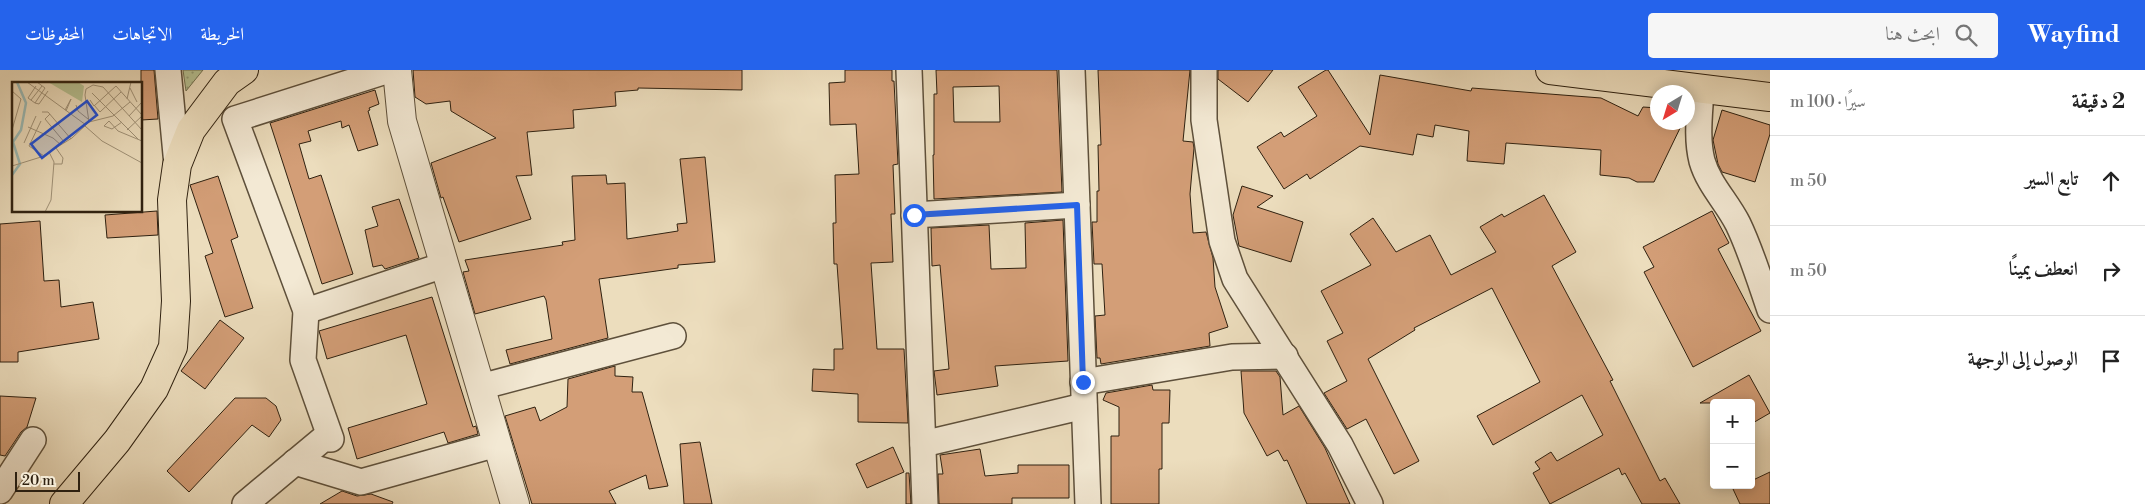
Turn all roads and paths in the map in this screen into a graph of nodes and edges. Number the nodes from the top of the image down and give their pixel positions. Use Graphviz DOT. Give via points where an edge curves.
graph roads {
  1 [pos="168,70"];
  2 [pos="244,70"];
  3 [pos="389,70"];
  4 [pos="397,70"];
  5 [pos="909,70"];
  6 [pos="1072,70"];
  7 [pos="1204,70"];
  8 [pos="1550,70"];
  9 [pos="1701,89"];
  10 [pos="215,97"];
  11 [pos="1770,97"];
  12 [pos="235,118"];
  13 [pos="178,165"];
  14 [pos="1077,205"];
  15 [pos="914,215"];
  16 [pos="444,265"];
  17 [pos="1770,310"];
  18 [pos="306,311"];
  19 [pos="673,336"];
  20 [pos="1285,356"];
  21 [pos="1083,382"];
  22 [pos="480,387"];
  23 [pos="1084,406"];
  24 [pos="33,440"];
  25 [pos="497,444"];
  26 [pos="923,444"];
  27 [pos="295,462"];
  28 [pos="0,491"];
  29 [pos="64,504"];
  30 [pos="245,504"];
  31 [pos="515,504"];
  32 [pos="925,504"];
  33 [pos="1088,504"];
  34 [pos="1370,504"];
  1 -- 13 [label="street"];
  2 -- 10 [label="main road" via="227,82"];
  3 -- 12 [label="street"];
  4 -- 16 [label="street" via="402,121"];
  5 -- 15 [label="street"];
  6 -- 14 [label="street"];
  7 -- 20 [label="street" via="1204,120 1222,241 1235,279"];
  8 -- 9 [label="main road"];
  9 -- 11 [label="main road"];
  9 -- 17 [label="street" via="1698,129 1702,160 1710,181 1737,222"];
  10 -- 12 [label="street"];
  10 -- 13 [label="main road" via="190,130"];
  12 -- 18 [label="street"];
  13 -- 29 [label="main road" via="172,200 176,301 173,347 154,390 117,441"];
  14 -- 15 [label="street"];
  14 -- 21 [label="street"];
  15 -- 26 [label="street"];
  16 -- 18 [label="street"];
  16 -- 22 [label="street"];
  18 -- 27 [label="street" via="303,360 331,439 323,439"];
  19 -- 22 [label="street"];
  20 -- 21 [label="street" via="1232,357"];
  20 -- 34 [label="street" via="1340,445"];
  21 -- 23 [label="street"];
  22 -- 25 [label="street"];
  23 -- 26 [label="street"];
  23 -- 33 [label="street"];
  24 -- 28 [label="street"];
  25 -- 27 [label="street" via="362,482"];
  25 -- 31 [label="street"];
  26 -- 32 [label="street"];
  27 -- 30 [label="street"];
}
